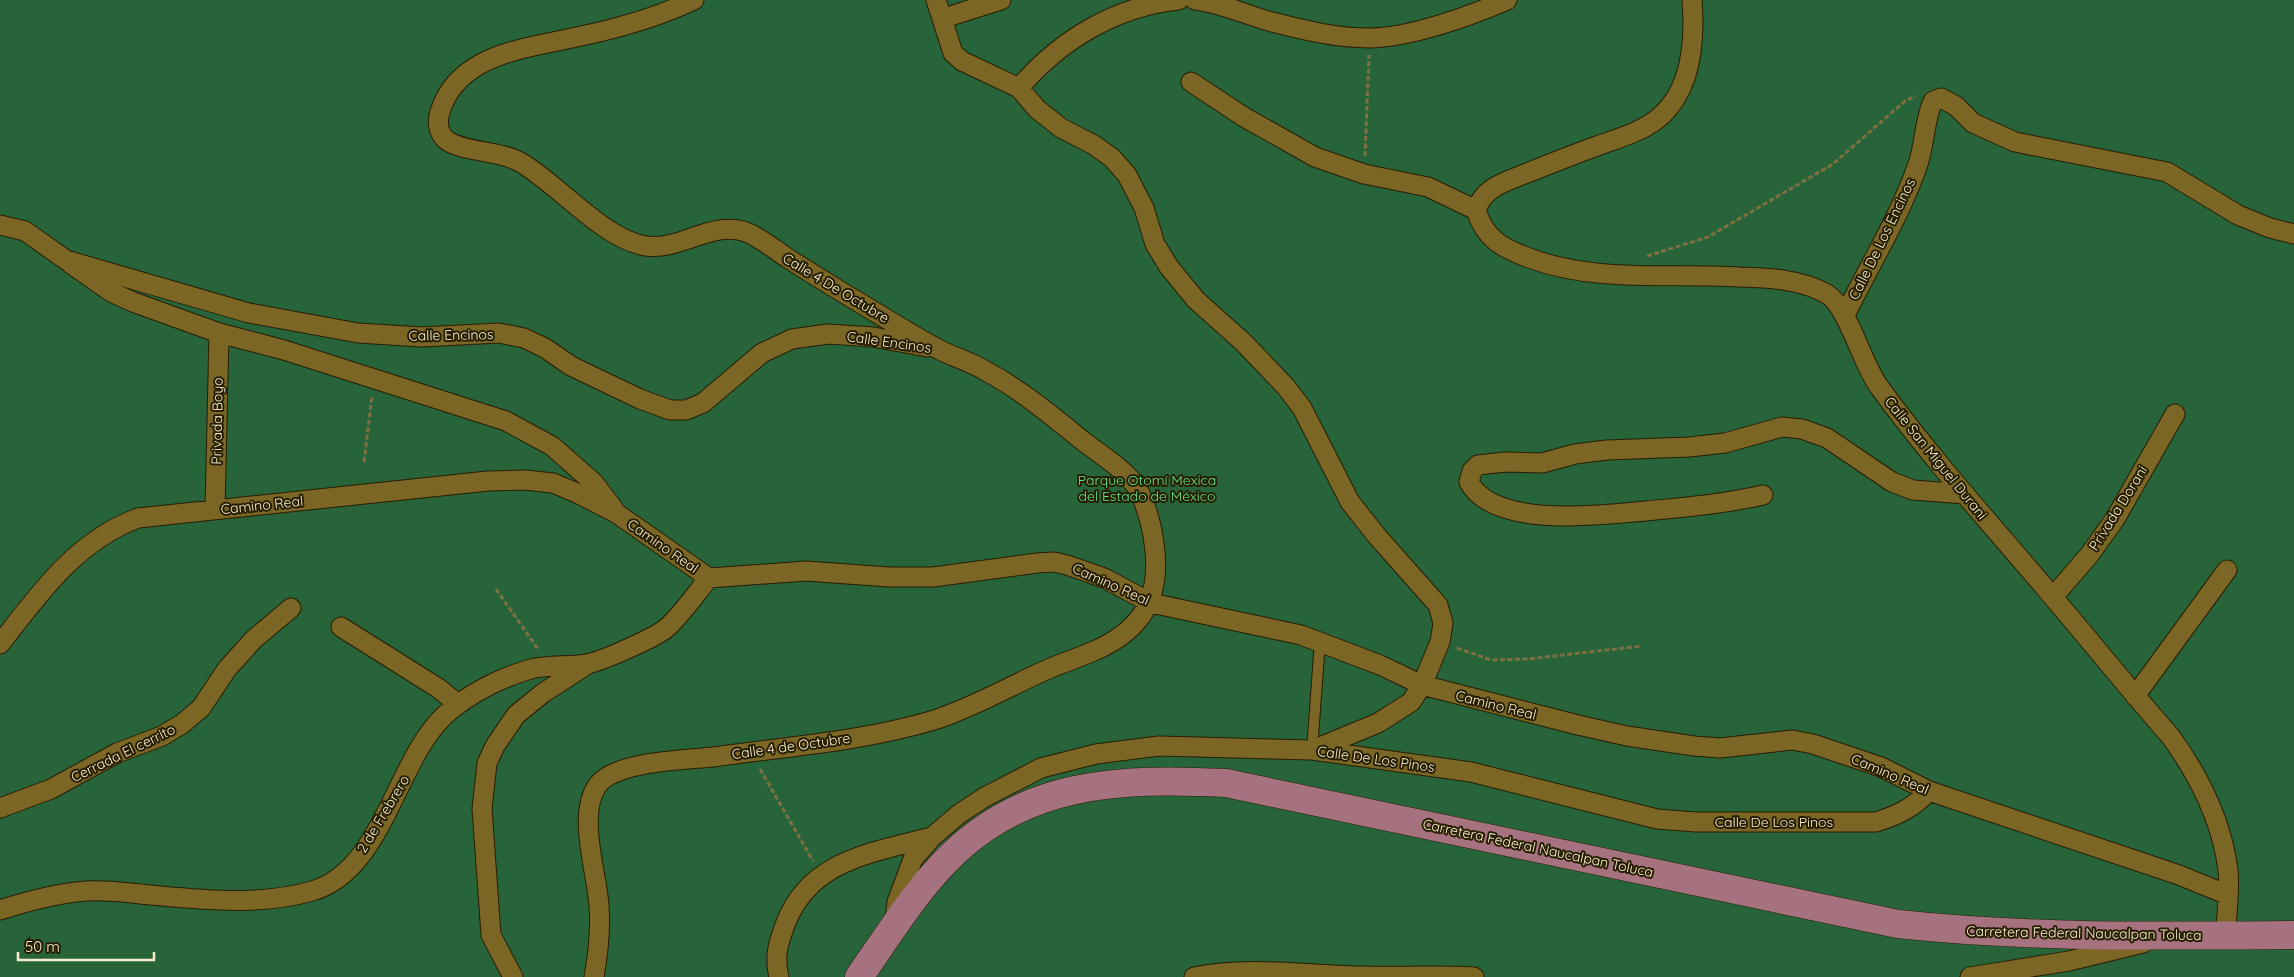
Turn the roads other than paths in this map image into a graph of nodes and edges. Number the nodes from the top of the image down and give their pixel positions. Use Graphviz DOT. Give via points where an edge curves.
graph roads {
  1 [pos="694,0"];
  2 [pos="936,0"];
  3 [pos="1002,0"];
  4 [pos="1179,0"];
  5 [pos="1195,0"];
  6 [pos="1507,0"];
  7 [pos="1692,0"];
  8 [pos="944,18"];
  9 [pos="1192,82"];
  10 [pos="1019,88"];
  11 [pos="1476,210"];
  12 [pos="0,225"];
  13 [pos="2294,234"];
  14 [pos="66,260"];
  15 [pos="1845,315"];
  16 [pos="219,333"];
  17 [pos="938,349"];
  18 [pos="2175,414"];
  19 [pos="1965,494"];
  20 [pos="1763,495"];
  21 [pos="215,510"];
  22 [pos="616,513"];
  23 [pos="2227,570"];
  24 [pos="709,578"];
  25 [pos="2053,597"];
  26 [pos="1151,603"];
  27 [pos="290,608"];
  28 [pos="341,627"];
  29 [pos="1320,641"];
  30 [pos="0,644"];
  31 [pos="588,664"];
  32 [pos="1422,685"];
  33 [pos="2135,696"];
  34 [pos="458,704"];
  35 [pos="1312,750"];
  36 [pos="1929,791"];
  37 [pos="0,808"];
  38 [pos="932,837"];
  39 [pos="2228,896"];
  40 [pos="0,910"];
  41 [pos="894,928"];
  42 [pos="2171,935"];
  43 [pos="2294,935"];
  44 [pos="2225,936"];
  45 [pos="1430,976"];
  46 [pos="1980,976"];
  47 [pos="513,977"];
  48 [pos="594,977"];
  49 [pos="779,977"];
  50 [pos="859,977"];
  51 [pos="1194,977"];
  52 [pos="1474,977"];
  1 -- 17 [label="street, Calle 4 De Octubre" via="608,32 496,56 472,69 454,86 443,102 438,118 440,132 447,142 460,147 508,155 616,234 640,246 656,247 716,230 734,229 750,233 812,275"];
  2 -- 8 [label="street"];
  3 -- 8 [label="street"];
  4 -- 10 [label="street" via="1141,8 1077,35 1037,67"];
  5 -- 6 [label="street" via="1212,2 1269,22 1319,34 1370,38 1443,24"];
  7 -- 11 [label="street" via="1688,71 1676,98 1662,115 1637,131 1489,189"];
  8 -- 10 [label="street" via="953,53 962,61"];
  9 -- 11 [label="street" via="1244,117 1315,157 1364,174 1428,187"];
  10 -- 32 [label="street" via="1037,109 1061,128 1112,158 1127,175 1144,208 1155,244 1169,267 1196,300 1286,387 1302,408 1350,502 1438,605 1443,623 1440,642"];
  11 -- 15 [label="street, Calle San Miguel Durani" via="1481,226 1490,237 1514,252 1550,266 1608,275 1771,278 1805,284 1830,296"];
  12 -- 14 [label="street, Calle Encinos" via="25,231"];
  13 -- 15 [label="street, Calle De Los Encinos" via="2238,215 2167,172 2015,142 1973,123 1941,98 1934,101 1929,109 1918,166 1898,212"];
  14 -- 16 [label="street" via="111,292"];
  14 -- 17 [label="street, Calle Encinos" via="249,313 358,333 422,337 498,333 524,338 571,366 670,410 686,410 703,403 762,353 792,339 846,335"];
  15 -- 19 [label="street, Calle San Miguel Durani" via="1864,363 1878,387"];
  16 -- 21 [label="street, Privada Boyo"];
  16 -- 22 [label="street" via="284,350 497,418 525,430 552,446 594,483"];
  17 -- 26 [label="street, Calle 4 De Octubre" via="983,369 1017,390 1132,482 1144,505 1152,534 1155,572"];
  18 -- 25 [label="street, Privada Dorani" via="2115,519"];
  19 -- 20 [label="street" via="1912,490 1892,482 1827,438 1802,429 1782,427 1724,443 1607,450 1542,463 1478,465 1472,471 1470,482 1474,491 1510,509 1557,517 1724,504"];
  19 -- 25 [label="street, Calle San Miguel Durani"];
  21 -- 22 [label="street, Camino Real" via="488,481 525,480 553,483"];
  21 -- 30 [label="street, Camino Real" via="138,518 114,527 91,542 47,584"];
  22 -- 24 [label="street, Camino Real"];
  23 -- 33 [label="street"];
  24 -- 26 [label="street, Camino Real" via="806,571 933,577 1054,562 1104,578"];
  24 -- 31 [label="street, 2 de Frebrero" via="665,629"];
  25 -- 33 [label="street, Calle San Miguel Durani"];
  26 -- 29 [label="street, Camino Real"];
  26 -- 48 [label="street, Calle 4 de Octubre" via="1133,626 1097,650 937,719 824,744 636,767 605,778 596,787 588,814 600,928"];
  27 -- 37 [label="street, Cerrada El cerrito" via="253,640 200,708 182,724 162,736 117,753 51,789"];
  28 -- 34 [label="street"];
  29 -- 32 [label="street, Camino Real"];
  29 -- 35 [label="lane"];
  31 -- 34 [label="street, 2 de Frebrero" via="532,669 483,689"];
  31 -- 47 [label="street" via="516,715 486,763 482,809 491,935"];
  32 -- 35 [label="street" via="1411,702 1397,713"];
  32 -- 36 [label="street, Camino Real" via="1578,725 1674,744 1720,748 1792,740 1813,744 1881,767"];
  33 -- 39 [label="street, Calle San Miguel Durani" via="2192,767 2223,844"];
  34 -- 40 [label="street, 2 de Frebrero" via="430,731 365,850 339,877 315,890 252,902 88,891"];
  35 -- 36 [label="street, Calle De Los Pinos" via="1471,772 1597,806 1658,819 1687,821 1876,822 1900,814 1918,803"];
  35 -- 38 [label="street, Calle De Los Pinos" via="1159,746 1096,754 1041,768 985,797"];
  36 -- 39 [label="street, Camino Real" via="2179,875"];
  38 -- 41 [label="street, Calle De Los Pinos" via="918,852 907,872 897,902"];
  38 -- 49 [label="street" via="870,853 821,875 792,907 776,950"];
  39 -- 44 [label="street, Calle San Miguel Durani"];
  41 -- 42 [label="main road, Carretera Federal Naucalpan Toluca" via="942,865 969,840 1001,818 1049,796 1103,784 1167,780 1226,783 1898,924 2038,935"];
  41 -- 50 [label="main road, Carretera Federal Naucalpan Toluca"];
  42 -- 44 [label="main road, Carretera Federal Naucalpan Toluca"];
  42 -- 46 [label="street" via="2069,961"];
  43 -- 44 [label="main road, Carretera Federal Naucalpan Toluca"];
  45 -- 51 [label="street" via="1262,971"];
  45 -- 52 [label="street"];
}
